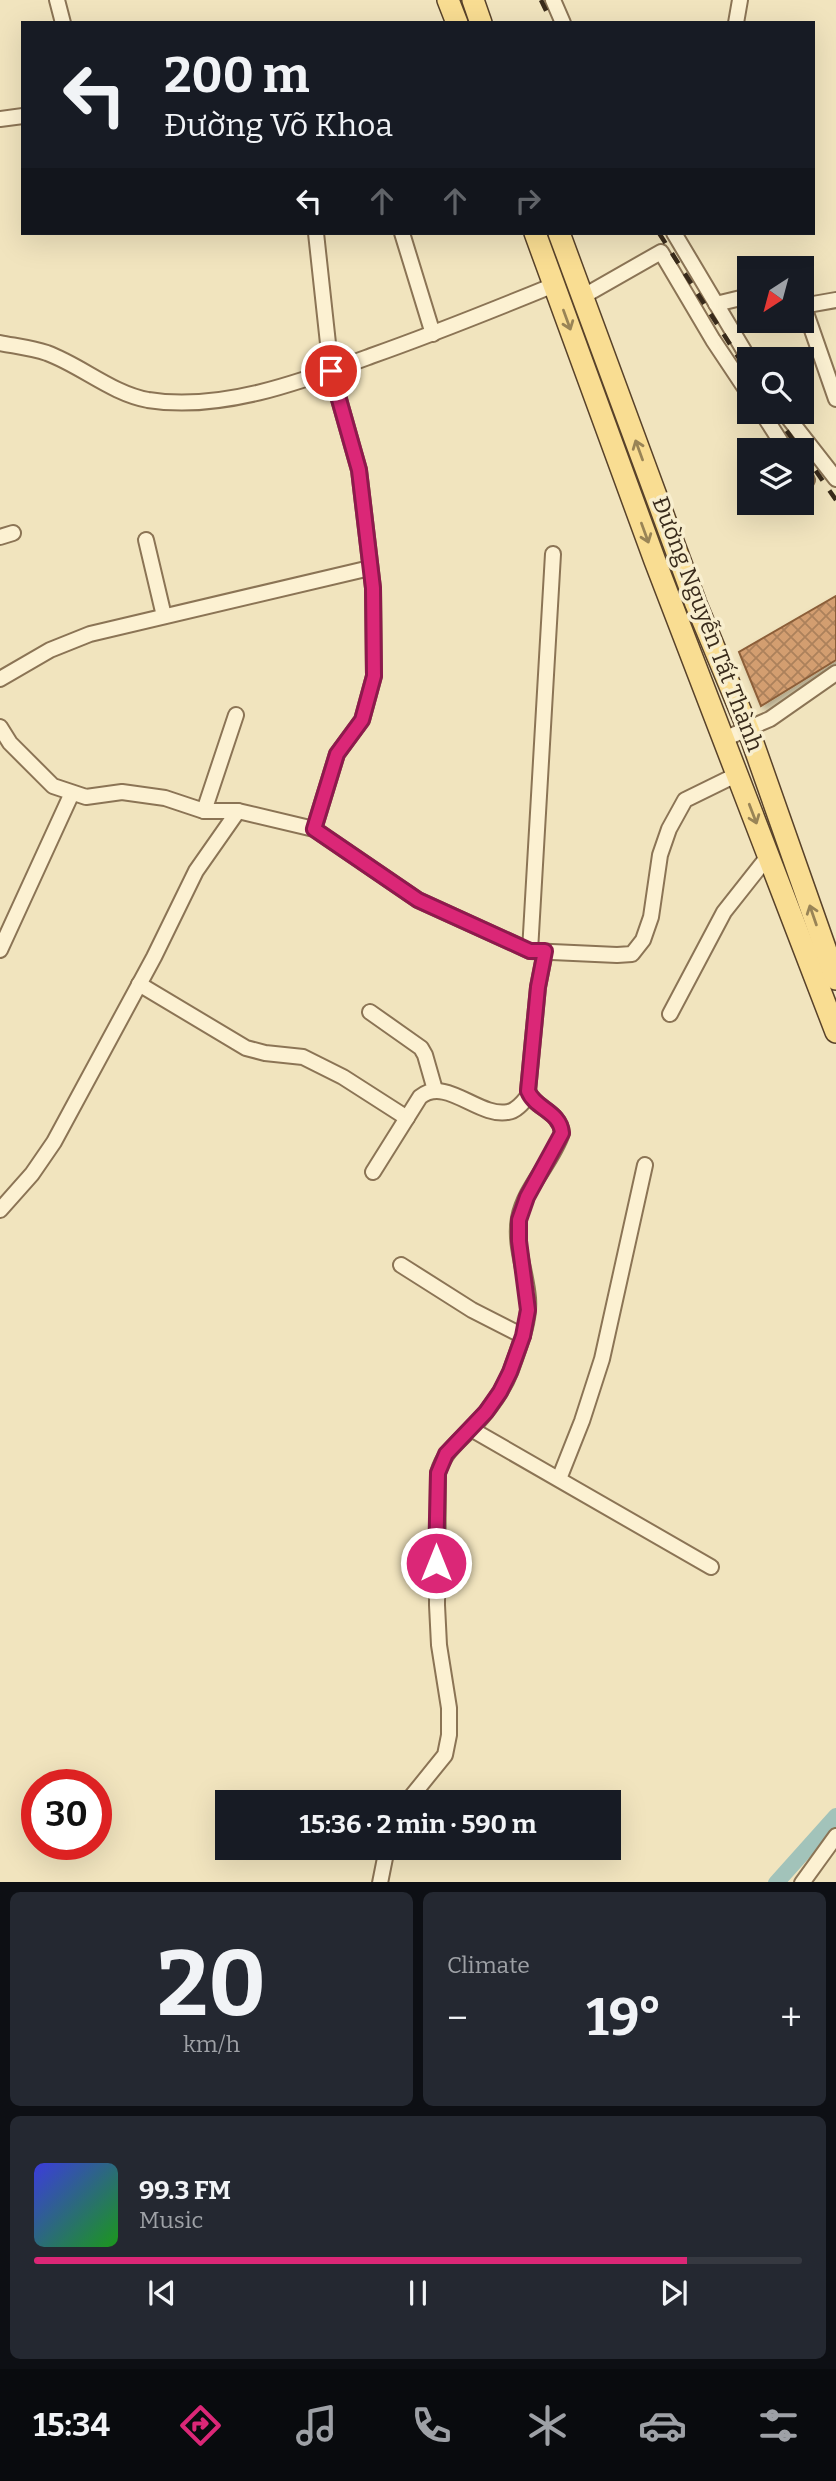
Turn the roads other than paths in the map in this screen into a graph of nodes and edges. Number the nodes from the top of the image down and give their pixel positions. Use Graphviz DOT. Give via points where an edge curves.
graph roads {
  1 [pos="57,0"];
  2 [pos="448,0"];
  3 [pos="473,0"];
  4 [pos="553,0"];
  5 [pos="740,0"];
  6 [pos="62,21"];
  7 [pos="456,21"];
  8 [pos="480,21"];
  9 [pos="562,21"];
  10 [pos="736,21"];
  11 [pos="21,116"];
  12 [pos="0,118"];
  13 [pos="316,235"];
  14 [pos="403,235"];
  15 [pos="536,235"];
  16 [pos="560,235"];
  17 [pos="677,235"];
  18 [pos="554,285"];
  19 [pos="582,297"];
  20 [pos="737,299"];
  21 [pos="836,300"];
  22 [pos="716,304"];
  23 [pos="814,305"];
  24 [pos="812,333"];
  25 [pos="433,334"];
  26 [pos="0,343"];
  27 [pos="742,347"];
  28 [pos="331,371"];
  29 [pos="737,376"];
  30 [pos="836,399"];
  31 [pos="793,424"];
  32 [pos="836,479"];
  33 [pos="146,540"];
  34 [pos="553,554"];
  35 [pos="370,568"];
  36 [pos="164,616"];
  37 [pos="836,673"];
  38 [pos="0,679"];
  39 [pos="236,715"];
  40 [pos="0,727"];
  41 [pos="748,729"];
  42 [pos="724,738"];
  43 [pos="738,774"];
  44 [pos="72,793"];
  45 [pos="204,811"];
  46 [pos="238,811"];
  47 [pos="314,829"];
  48 [pos="769,855"];
  49 [pos="0,950"];
  50 [pos="537,951"];
  51 [pos="836,979"];
  52 [pos="139,984"];
  53 [pos="370,1012"];
  54 [pos="670,1014"];
  55 [pos="836,1032"];
  56 [pos="435,1090"];
  57 [pos="529,1095"];
  58 [pos="407,1118"];
  59 [pos="645,1165"];
  60 [pos="373,1172"];
  61 [pos="0,1210"];
  62 [pos="401,1265"];
  63 [pos="523,1336"];
  64 [pos="471,1429"];
  65 [pos="559,1479"];
  66 [pos="710,1567"];
  67 [pos="417,1790"];
  68 [pos="836,1836"];
  69 [pos="385,1860"];
  70 [pos="380,1882"];
  71 [pos="802,1882"];
  1 -- 6 [label="street"];
  2 -- 7 [label="main road"];
  3 -- 8 [label="main road"];
  4 -- 9 [label="street"];
  5 -- 10 [label="street"];
  11 -- 12 [label="street"];
  13 -- 28 [label="street"];
  14 -- 25 [label="street"];
  15 -- 18 [label="main road, Đường Nguyễn Tất Thành"];
  16 -- 19 [label="main road, Đường Nguyễn Tất Thành"];
  17 -- 22 [label="street"];
  18 -- 25 [label="street"];
  18 -- 42 [label="main road, Đường Nguyễn Tất Thành, one-way"];
  19 -- 29 [label="street" via="661,252"];
  41 -- 19 [label="main road, Đường Nguyễn Tất Thành, one-way" via="695,604"];
  20 -- 22 [label="street"];
  21 -- 23 [label="street"];
  22 -- 27 [label="street"];
  24 -- 30 [label="street"];
  25 -- 28 [label="street"];
  26 -- 28 [label="street" via="46,353 128,394 169,402 244,394"];
  28 -- 35 [label="street" via="359,470"];
  31 -- 32 [label="street"];
  33 -- 36 [label="street"];
  34 -- 50 [label="street"];
  35 -- 36 [label="street"];
  35 -- 47 [label="street" via="374,676 362,720 337,754"];
  36 -- 38 [label="street" via="69,642"];
  37 -- 41 [label="street"];
  39 -- 45 [label="street"];
  40 -- 44 [label="street" via="53,786"];
  41 -- 42 [label="street"];
  51 -- 41 [label="main road, Đường Nguyễn Tất Thành, one-way"];
  42 -- 43 [label="main road, Đường Nguyễn Tất Thành"];
  43 -- 48 [label="main road, Đường Nguyễn Tất Thành, one-way"];
  43 -- 50 [label="street" via="685,800 660,855 651,917 632,954"];
  44 -- 45 [label="street" via="154,796"];
  44 -- 49 [label="street"];
  45 -- 46 [label="street"];
  46 -- 47 [label="street"];
  46 -- 52 [label="street" via="196,871"];
  47 -- 50 [label="street" via="418,900"];
  48 -- 54 [label="street" via="724,912"];
  48 -- 55 [label="main road, Đường Nguyễn Tất Thành"];
  50 -- 57 [label="street"];
  52 -- 58 [label="street" via="233,1041 255,1051 303,1057"];
  52 -- 61 [label="street" via="54,1142"];
  53 -- 56 [label="street" via="421,1048"];
  56 -- 57 [label="street" via="507,1113"];
  56 -- 58 [label="street" via="420,1097"];
  57 -- 63 [label="street" via="555,1116 562,1133 519,1220 528,1299"];
  58 -- 60 [label="street"];
  59 -- 65 [label="street" via="601,1359"];
  62 -- 63 [label="street"];
  63 -- 64 [label="street" via="500,1392"];
  64 -- 65 [label="street"];
  64 -- 67 [label="street" via="446,1454 436,1486 437,1605 449,1708 448,1747"];
  65 -- 66 [label="street"];
  68 -- 71 [label="street"];
  69 -- 70 [label="street"];
}
